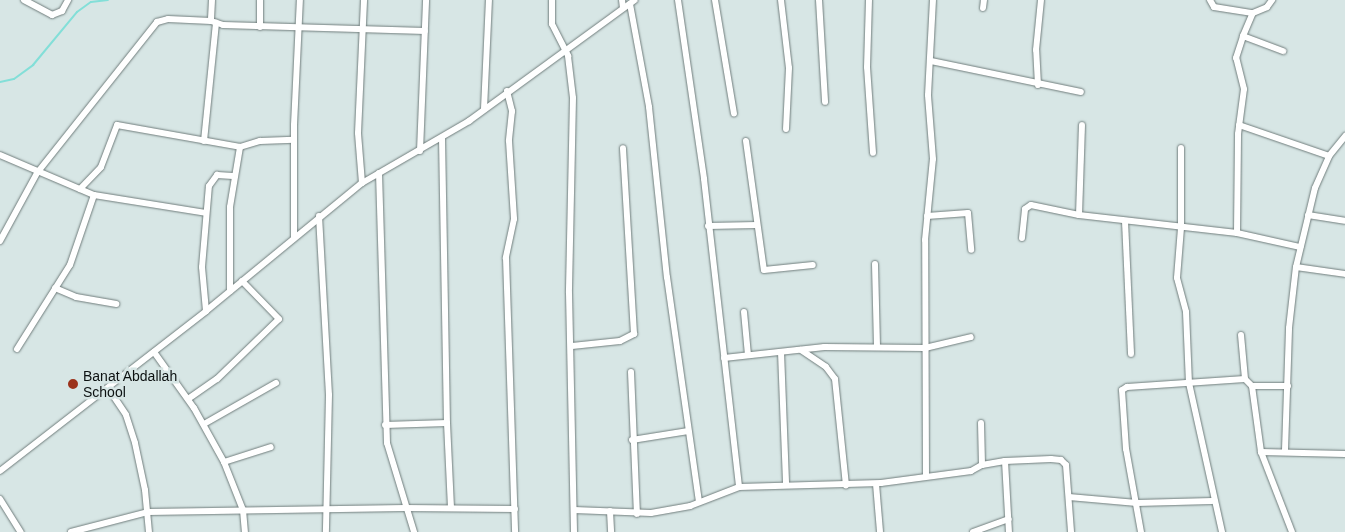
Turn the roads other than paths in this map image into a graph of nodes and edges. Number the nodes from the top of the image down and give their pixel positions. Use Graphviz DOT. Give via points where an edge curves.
graph roads {
  1 [pos="24,0"];
  2 [pos="68,0"];
  3 [pos="212,0"];
  4 [pos="260,0"];
  5 [pos="300,0"];
  6 [pos="364,0"];
  7 [pos="426,0"];
  8 [pos="489,0"];
  9 [pos="552,0"];
  10 [pos="622,0"];
  11 [pos="678,0"];
  12 [pos="716,0"];
  13 [pos="781,0"];
  14 [pos="818,0"];
  15 [pos="869,0"];
  16 [pos="933,0"];
  17 [pos="984,0"];
  18 [pos="1042,0"];
  19 [pos="1210,0"];
  20 [pos="1272,0"];
  21 [pos="632,2"];
  22 [pos="623,8"];
  23 [pos="983,8"];
  24 [pos="1253,13"];
  25 [pos="213,22"];
  26 [pos="260,27"];
  27 [pos="300,27"];
  28 [pos="362,29"];
  29 [pos="425,31"];
  30 [pos="1243,36"];
  31 [pos="565,50"];
  32 [pos="1283,51"];
  33 [pos="931,61"];
  34 [pos="1038,85"];
  35 [pos="508,91"];
  36 [pos="1081,92"];
  37 [pos="825,102"];
  38 [pos="484,109"];
  39 [pos="734,113"];
  40 [pos="1082,125"];
  41 [pos="1239,125"];
  42 [pos="786,129"];
  43 [pos="1345,136"];
  44 [pos="442,138"];
  45 [pos="294,140"];
  46 [pos="204,141"];
  47 [pos="746,141"];
  48 [pos="240,147"];
  49 [pos="623,148"];
  50 [pos="1181,148"];
  51 [pos="420,150"];
  52 [pos="873,152"];
  53 [pos="0,155"];
  54 [pos="1329,156"];
  55 [pos="37,173"];
  56 [pos="379,173"];
  57 [pos="233,176"];
  58 [pos="362,183"];
  59 [pos="80,189"];
  60 [pos="94,195"];
  61 [pos="206,213"];
  62 [pos="1079,215"];
  63 [pos="1308,215"];
  64 [pos="319,216"];
  65 [pos="927,216"];
  66 [pos="1125,221"];
  67 [pos="1345,221"];
  68 [pos="757,225"];
  69 [pos="708,226"];
  70 [pos="1181,228"];
  71 [pos="1237,234"];
  72 [pos="294,237"];
  73 [pos="1022,238"];
  74 [pos="0,241"];
  75 [pos="1300,247"];
  76 [pos="972,250"];
  77 [pos="875,264"];
  78 [pos="813,265"];
  79 [pos="1296,267"];
  80 [pos="1345,274"];
  81 [pos="242,280"];
  82 [pos="55,288"];
  83 [pos="230,291"];
  84 [pos="116,304"];
  85 [pos="206,311"];
  86 [pos="744,312"];
  87 [pos="1241,335"];
  88 [pos="971,337"];
  89 [pos="877,345"];
  90 [pos="572,346"];
  91 [pos="925,348"];
  92 [pos="17,349"];
  93 [pos="801,350"];
  94 [pos="154,352"];
  95 [pos="781,352"];
  96 [pos="1131,354"];
  97 [pos="748,355"];
  98 [pos="724,358"];
  99 [pos="632,372"];
  100 [pos="1245,379"];
  101 [pos="276,383"];
  102 [pos="1189,383"];
  103 [pos="1252,386"];
  104 [pos="1288,386"];
  105 [pos="108,388"];
  106 [pos="188,399"];
  107 [pos="446,422"];
  108 [pos="981,423"];
  109 [pos="204,424"];
  110 [pos="385,425"];
  111 [pos="688,430"];
  112 [pos="632,440"];
  113 [pos="271,447"];
  114 [pos="1286,450"];
  115 [pos="1261,452"];
  116 [pos="1345,454"];
  117 [pos="1005,461"];
  118 [pos="224,462"];
  119 [pos="982,465"];
  120 [pos="0,472"];
  121 [pos="926,476"];
  122 [pos="786,484"];
  123 [pos="876,484"];
  124 [pos="846,486"];
  125 [pos="740,487"];
  126 [pos="1069,497"];
  127 [pos="0,498"];
  128 [pos="1212,501"];
  129 [pos="699,502"];
  130 [pos="1137,503"];
  131 [pos="327,508"];
  132 [pos="405,508"];
  133 [pos="451,508"];
  134 [pos="515,509"];
  135 [pos="243,510"];
  136 [pos="574,510"];
  137 [pos="610,511"];
  138 [pos="148,512"];
  139 [pos="636,514"];
  140 [pos="1009,519"];
  141 [pos="96,529"];
  142 [pos="20,532"];
  143 [pos="71,532"];
  144 [pos="148,532"];
  145 [pos="245,532"];
  146 [pos="326,532"];
  147 [pos="414,532"];
  148 [pos="516,532"];
  149 [pos="574,532"];
  150 [pos="611,532"];
  151 [pos="880,532"];
  152 [pos="973,532"];
  153 [pos="1009,532"];
  154 [pos="1071,532"];
  155 [pos="1141,532"];
  156 [pos="1222,532"];
  157 [pos="1292,532"];
  1 -- 2 [label="street" via="52,15 62,11"];
  3 -- 25 [label="street"];
  4 -- 26 [label="street"];
  5 -- 27 [label="street"];
  6 -- 28 [label="street"];
  7 -- 29 [label="street"];
  8 -- 38 [label="street"];
  9 -- 31 [label="street" via="552,24"];
  10 -- 22 [label="street"];
  11 -- 69 [label="street"];
  12 -- 39 [label="street"];
  13 -- 42 [label="street" via="790,68"];
  14 -- 37 [label="street"];
  15 -- 52 [label="street" via="867,67"];
  16 -- 33 [label="street"];
  17 -- 23 [label="street"];
  18 -- 34 [label="street" via="1036,50"];
  19 -- 24 [label="street" via="1214,7"];
  20 -- 24 [label="street" via="1267,7"];
  21 -- 22 [label="street"];
  21 -- 111 [label="street" via="649,108"];
  22 -- 31 [label="street"];
  24 -- 30 [label="street"];
  25 -- 26 [label="street"];
  25 -- 46 [label="street"];
  25 -- 55 [label="street" via="168,19 157,22"];
  26 -- 27 [label="street"];
  27 -- 28 [label="street"];
  27 -- 45 [label="street"];
  28 -- 29 [label="street"];
  28 -- 58 [label="street" via="358,133"];
  29 -- 51 [label="street"];
  30 -- 32 [label="street"];
  30 -- 41 [label="street" via="1236,58 1241,67 1244,89"];
  31 -- 35 [label="street"];
  31 -- 90 [label="street" via="573,98 569,270"];
  33 -- 34 [label="street"];
  33 -- 65 [label="street" via="928,95 934,159"];
  34 -- 36 [label="street"];
  35 -- 38 [label="street"];
  35 -- 134 [label="street" via="512,111 509,141 514,219 506,265"];
  38 -- 44 [label="street"];
  40 -- 62 [label="street"];
  41 -- 54 [label="street"];
  41 -- 71 [label="street"];
  43 -- 54 [label="street"];
  44 -- 51 [label="street"];
  44 -- 107 [label="street"];
  45 -- 48 [label="street" via="260,141"];
  45 -- 72 [label="street"];
  46 -- 48 [label="street"];
  46 -- 59 [label="street" via="117,125 101,167"];
  47 -- 68 [label="street"];
  48 -- 57 [label="street"];
  49 -- 90 [label="street" via="634,334 620,341"];
  50 -- 70 [label="street"];
  51 -- 56 [label="street"];
  53 -- 55 [label="street"];
  54 -- 63 [label="street"];
  55 -- 59 [label="street"];
  55 -- 74 [label="street"];
  56 -- 58 [label="street"];
  56 -- 110 [label="street"];
  57 -- 61 [label="street" via="221,174 213,178"];
  57 -- 83 [label="street"];
  58 -- 64 [label="street"];
  59 -- 60 [label="street"];
  60 -- 61 [label="street"];
  60 -- 82 [label="street" via="70,265"];
  61 -- 85 [label="street" via="202,267"];
  62 -- 66 [label="street"];
  62 -- 73 [label="street" via="1028,205"];
  63 -- 67 [label="street"];
  63 -- 75 [label="street"];
  64 -- 72 [label="street"];
  64 -- 131 [label="street" via="329,395"];
  65 -- 76 [label="street" via="968,213"];
  65 -- 91 [label="street"];
  66 -- 70 [label="street"];
  66 -- 96 [label="street"];
  68 -- 69 [label="street"];
  68 -- 78 [label="street" via="764,270"];
  69 -- 98 [label="street"];
  70 -- 71 [label="street"];
  70 -- 102 [label="street" via="1177,278 1186,312"];
  71 -- 75 [label="street"];
  72 -- 81 [label="street"];
  75 -- 79 [label="street"];
  77 -- 89 [label="street"];
  79 -- 80 [label="street"];
  79 -- 104 [label="street"];
  81 -- 83 [label="street"];
  81 -- 106 [label="street" via="279,319 217,379"];
  82 -- 84 [label="street" via="76,297"];
  82 -- 92 [label="street"];
  83 -- 85 [label="street"];
  85 -- 94 [label="street"];
  86 -- 97 [label="street"];
  87 -- 100 [label="street"];
  88 -- 91 [label="street"];
  89 -- 91 [label="street"];
  89 -- 93 [label="street"];
  90 -- 136 [label="street"];
  91 -- 121 [label="street"];
  93 -- 95 [label="street"];
  93 -- 124 [label="street" via="826,367 835,379"];
  94 -- 105 [label="street"];
  94 -- 106 [label="street"];
  95 -- 97 [label="street"];
  95 -- 122 [label="street"];
  97 -- 98 [label="street"];
  98 -- 125 [label="street"];
  99 -- 112 [label="street"];
  100 -- 102 [label="street"];
  100 -- 103 [label="street"];
  101 -- 109 [label="street"];
  102 -- 128 [label="street"];
  102 -- 130 [label="street" via="1122,390 1126,449"];
  103 -- 104 [label="street"];
  103 -- 115 [label="street"];
  104 -- 114 [label="street"];
  105 -- 120 [label="street"];
  105 -- 138 [label="street" via="126,415 135,443"];
  106 -- 109 [label="street"];
  107 -- 110 [label="street"];
  107 -- 133 [label="street"];
  108 -- 119 [label="street"];
  109 -- 118 [label="street"];
  110 -- 132 [label="street" via="391,463"];
  111 -- 112 [label="street"];
  111 -- 129 [label="street"];
  112 -- 139 [label="street"];
  113 -- 118 [label="street"];
  114 -- 115 [label="street"];
  114 -- 116 [label="street"];
  115 -- 157 [label="street"];
  117 -- 119 [label="street"];
  117 -- 126 [label="street" via="1051,459 1064,462"];
  117 -- 140 [label="street"];
  118 -- 135 [label="street"];
  119 -- 121 [label="street" via="971,471"];
  121 -- 123 [label="street"];
  122 -- 124 [label="street"];
  122 -- 125 [label="street"];
  123 -- 124 [label="street"];
  123 -- 151 [label="street"];
  125 -- 129 [label="street"];
  126 -- 130 [label="street"];
  126 -- 154 [label="street"];
  127 -- 142 [label="street"];
  128 -- 130 [label="street"];
  128 -- 156 [label="street"];
  129 -- 139 [label="street" via="668,511"];
  130 -- 155 [label="street"];
  131 -- 132 [label="street"];
  131 -- 135 [label="street"];
  131 -- 146 [label="street"];
  132 -- 133 [label="street"];
  132 -- 147 [label="street"];
  133 -- 134 [label="street"];
  134 -- 148 [label="street"];
  135 -- 138 [label="street"];
  135 -- 145 [label="street"];
  136 -- 137 [label="street"];
  136 -- 149 [label="street"];
  137 -- 139 [label="street"];
  137 -- 150 [label="street"];
  138 -- 141 [label="street"];
  138 -- 144 [label="street"];
  140 -- 152 [label="street"];
  140 -- 153 [label="street"];
  141 -- 143 [label="street"];
}
